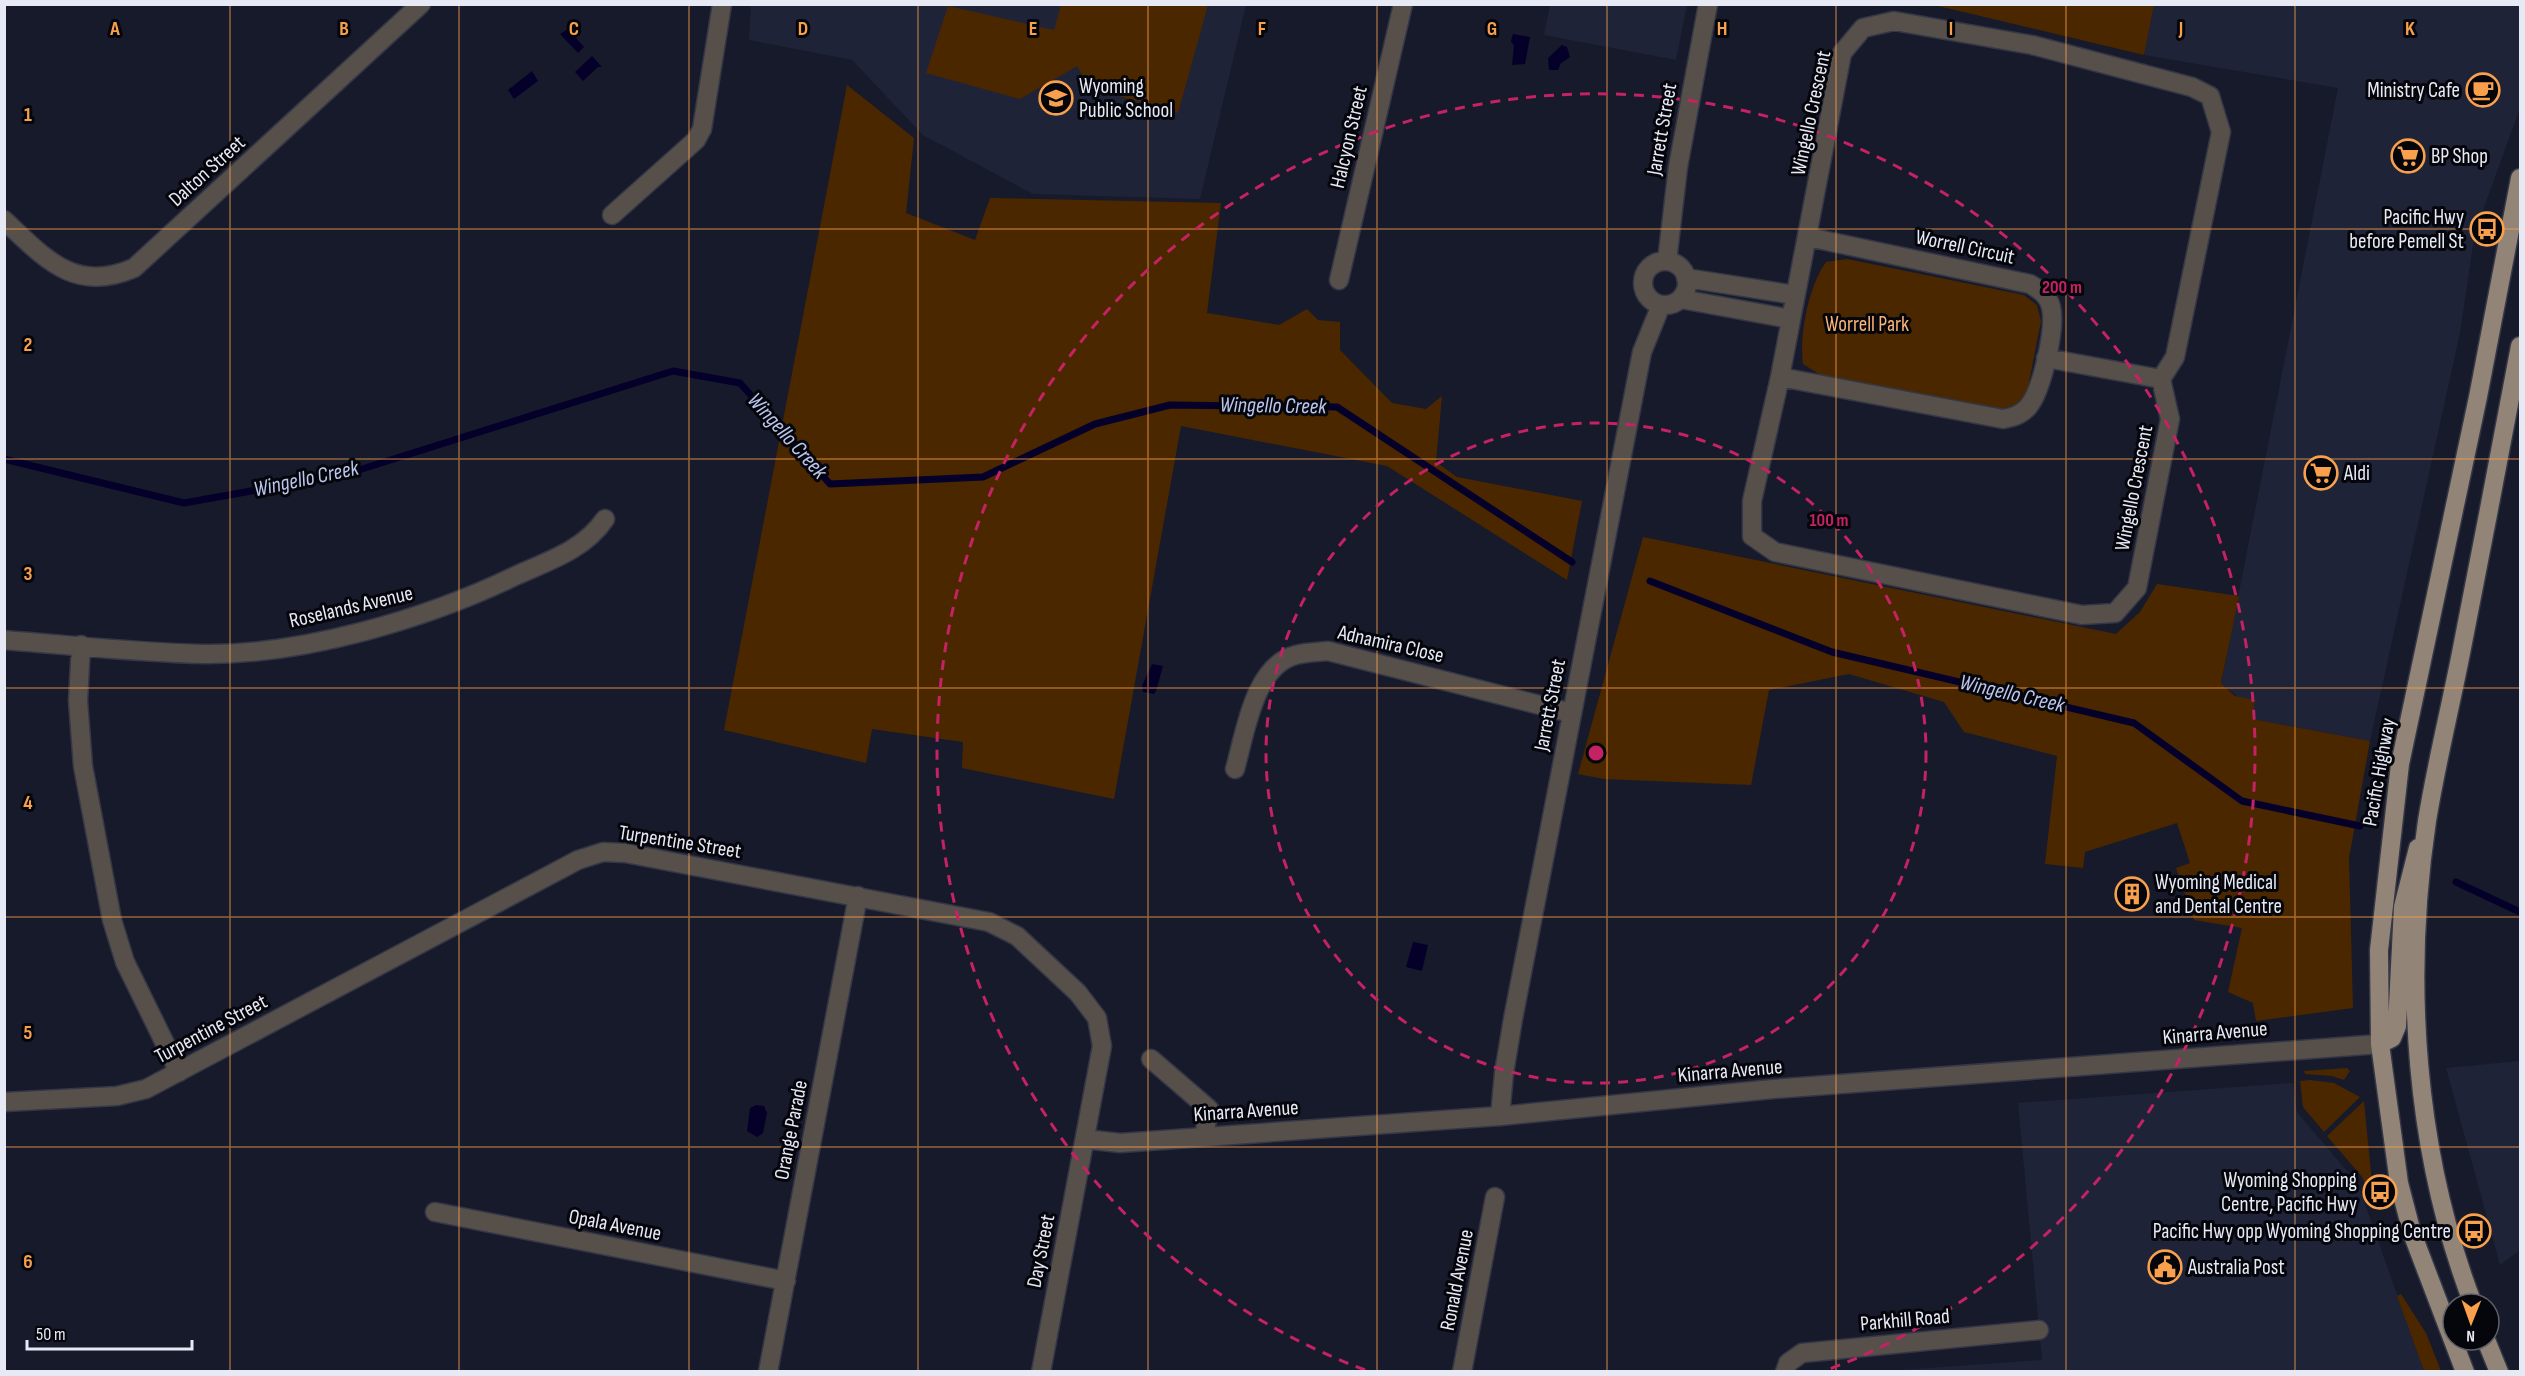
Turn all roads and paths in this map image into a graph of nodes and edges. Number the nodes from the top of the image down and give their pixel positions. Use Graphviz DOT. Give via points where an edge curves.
graph roads {
  1 [pos="421,4"];
  2 [pos="722,4"];
  3 [pos="1403,4"];
  4 [pos="1708,4"];
  5 [pos="2520,178"];
  6 [pos="612,215"];
  7 [pos="4,220"];
  8 [pos="1808,237"];
  9 [pos="1667,261"];
  10 [pos="1686,278"];
  11 [pos="1340,280"];
  12 [pos="1795,295"];
  13 [pos="1681,299"];
  14 [pos="1660,305"];
  15 [pos="1791,319"];
  16 [pos="2520,346"];
  17 [pos="2046,358"];
  18 [pos="1780,377"];
  19 [pos="2161,379"];
  20 [pos="605,519"];
  21 [pos="4,640"];
  22 [pos="81,645"];
  23 [pos="1571,713"];
  24 [pos="1235,769"];
  25 [pos="2428,821"];
  26 [pos="858,896"];
  27 [pos="2380,1044"];
  28 [pos="1151,1059"];
  29 [pos="179,1072"];
  30 [pos="4,1102"];
  31 [pos="1500,1116"];
  32 [pos="1204,1136"];
  33 [pos="1085,1140"];
  34 [pos="1495,1197"];
  35 [pos="435,1212"];
  36 [pos="786,1281"];
  37 [pos="2469,1292"];
  38 [pos="2039,1330"];
  39 [pos="2491,1352"];
  40 [pos="768,1371"];
  41 [pos="1041,1371"];
  42 [pos="1462,1371"];
  43 [pos="1785,1371"];
  44 [pos="2465,1371"];
  45 [pos="2499,1371"];
  1 -- 7 [label="street, Dalton Street" via="134,268 98,278 75,274 51,263"];
  2 -- 6 [label="street" via="699,135"];
  3 -- 11 [label="street, Halcyon Street"];
  4 -- 9 [label="street, Jarrett Street" via="1678,167"];
  5 -- 27 [label="main road, Pacific Highway" via="2476,408 2400,764 2379,950"];
  8 -- 12 [label="street, Wingello Crescent"];
  8 -- 17 [label="street, Worrell Circuit" via="2030,284 2044,293 2051,307"];
  8 -- 19 [label="street, Wingello Crescent" via="1842,53 1863,28 1894,21 2032,45 2192,87 2210,96 2221,132 2175,357"];
  9 -- 10 [label="street" via="1681,269"];
  9 -- 14 [label="street" via="1648,268 1642,280 1649,299"];
  10 -- 12 [label="street"];
  10 -- 13 [label="street"];
  12 -- 15 [label="street, Wingello Crescent"];
  13 -- 14 [label="street"];
  13 -- 15 [label="street"];
  14 -- 23 [label="street, Jarrett Street" via="1642,352"];
  15 -- 18 [label="street, Wingello Crescent"];
  16 -- 25 [label="main road"];
  17 -- 18 [label="street, Worrell Circuit" via="2040,385 2029,407 2018,416 2003,418"];
  17 -- 19 [label="street"];
  18 -- 19 [label="street, Wingello Crescent" via="1752,501 1752,536 1775,552 2082,615 2115,613 2137,588 2170,418"];
  20 -- 22 [label="street, Roselands Avenue" via="583,544 484,591 374,628 269,649 205,654"];
  21 -- 22 [label="street, Roselands Avenue"];
  22 -- 29 [label="street" via="78,701 83,766 112,920 125,962"];
  23 -- 24 [label="street, Adnamira Close" via="1328,651 1294,655 1268,674 1255,696"];
  23 -- 31 [label="street, Jarrett Street" via="1505,1062"];
  25 -- 27 [label="main road" via="2412,862 2404,899 2397,1026 2392,1038"];
  25 -- 37 [label="main road" via="2418,938 2417,1031 2440,1194"];
  26 -- 29 [label="street, Turpentine Street" via="603,852 569,864"];
  26 -- 33 [label="street, Turpentine Street" via="989,922 1017,936 1078,993 1097,1018 1102,1046"];
  26 -- 36 [label="street, Orange Parade"];
  27 -- 31 [label="street, Kinarra Avenue" via="1773,1089"];
  27 -- 44 [label="main road, Pacific Highway" via="2398,1183 2412,1233"];
  28 -- 32 [label="street" via="1209,1109"];
  29 -- 30 [label="street, Turpentine Street" via="146,1089 117,1096"];
  31 -- 32 [label="street, Kinarra Avenue"];
  32 -- 33 [label="street, Kinarra Avenue" via="1120,1143"];
  33 -- 41 [label="street, Day Street"];
  34 -- 42 [label="street, Ronald Avenue"];
  35 -- 36 [label="street, Opala Avenue"];
  36 -- 40 [label="street, Orange Parade"];
  38 -- 43 [label="street, Parkhill Road" via="1802,1353 1788,1363"];
  39 -- 45 [label="main road"];
}
